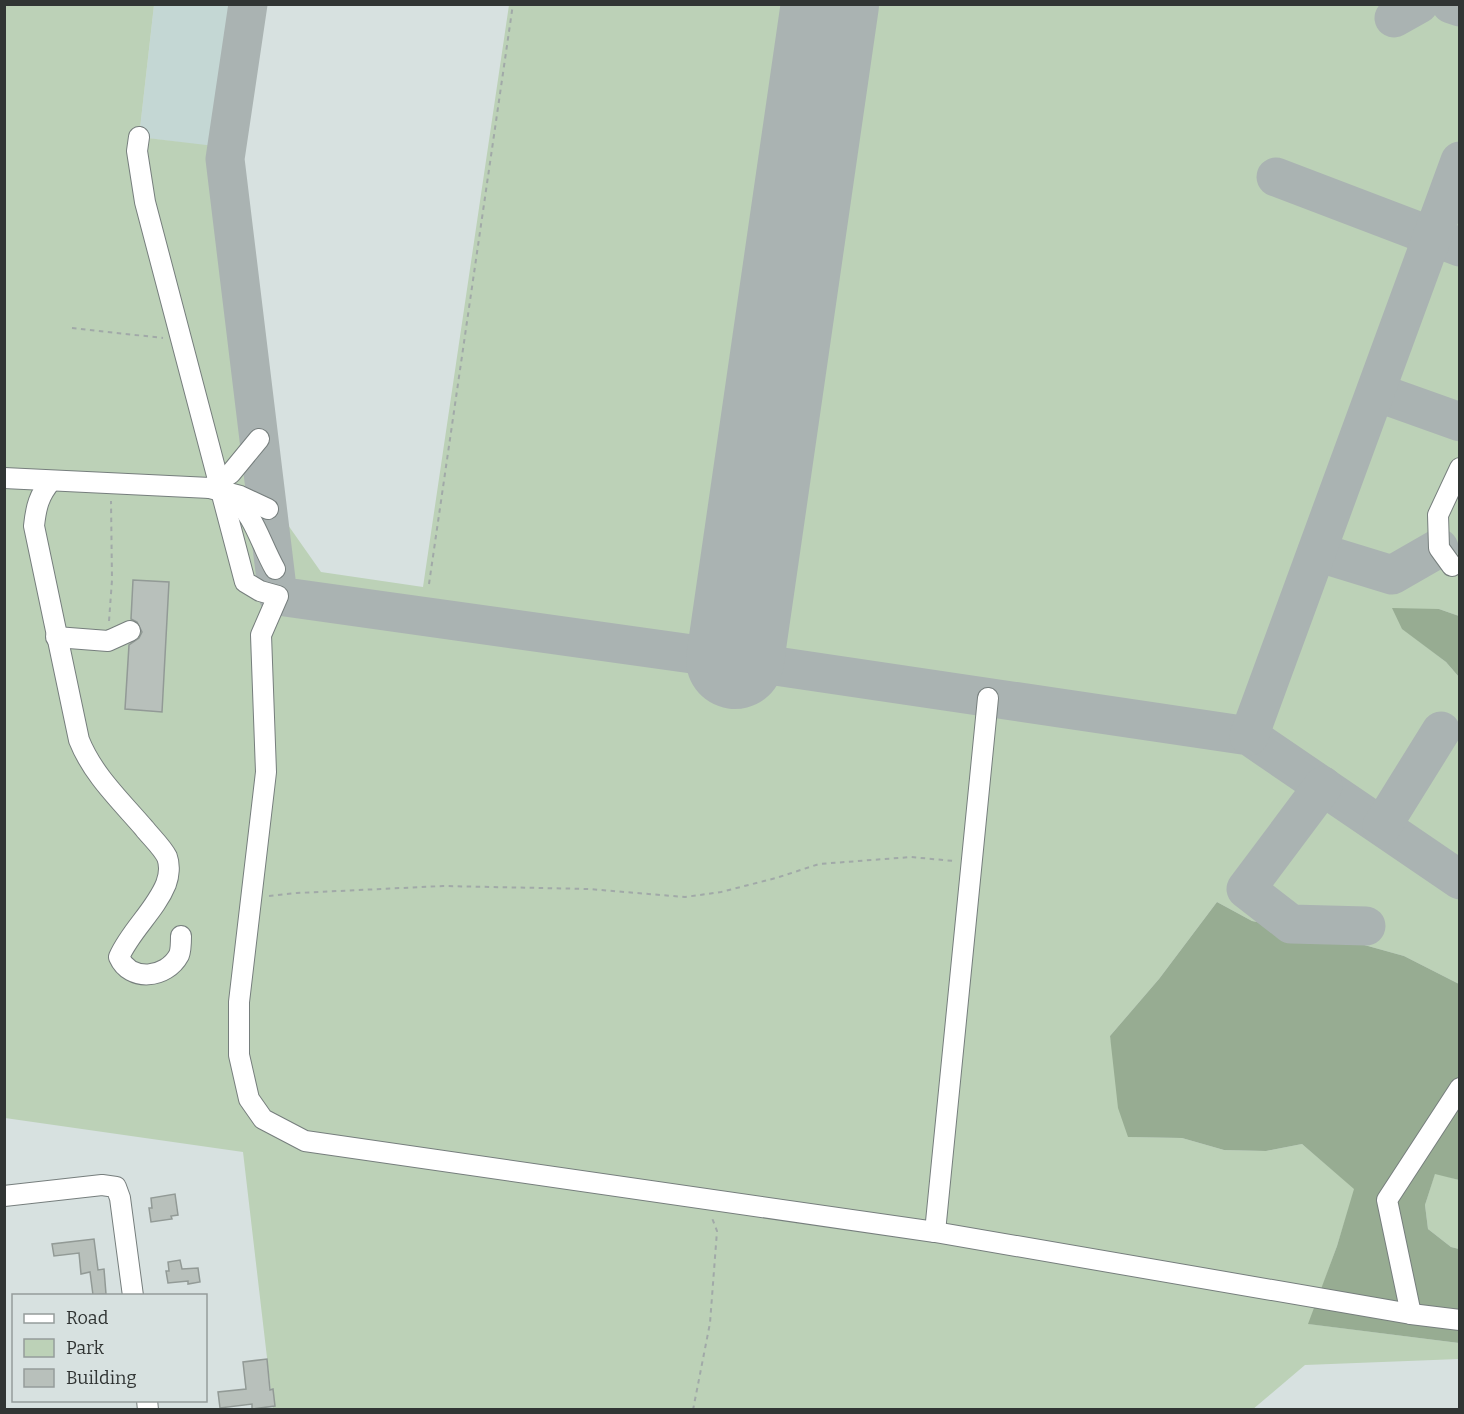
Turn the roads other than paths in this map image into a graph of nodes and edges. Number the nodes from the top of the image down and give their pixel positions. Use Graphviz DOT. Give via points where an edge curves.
graph roads {
  1 [pos="139,137"];
  2 [pos="259,439"];
  3 [pos="1460,468"];
  4 [pos="4,478"];
  5 [pos="51,480"];
  6 [pos="220,489"];
  7 [pos="268,509"];
  8 [pos="1452,566"];
  9 [pos="275,569"];
  10 [pos="130,631"];
  11 [pos="56,637"];
  12 [pos="988,698"];
  13 [pos="181,936"];
  14 [pos="1460,1088"];
  15 [pos="4,1196"];
  16 [pos="935,1232"];
  17 [pos="133,1294"];
  18 [pos="1411,1314"];
  19 [pos="1460,1320"];
  1 -- 6 [label="street" via="137,152 145,202"];
  2 -- 6 [label="street"];
  3 -- 8 [label="street" via="1438,515 1439,548"];
  4 -- 5 [label="street"];
  5 -- 6 [label="street"];
  5 -- 11 [label="street" via="36,504 34,526"];
  6 -- 7 [label="street"];
  6 -- 9 [label="street" via="244,506"];
  6 -- 16 [label="street" via="245,582 278,597 261,635 266,772 239,1002 239,1055 249,1099 263,1119 305,1141"];
  10 -- 11 [label="street" via="108,641"];
  11 -- 13 [label="street" via="86,757 103,783 162,850 169,867 159,900 118,957 131,973 159,973 180,953"];
  12 -- 16 [label="street"];
  14 -- 18 [label="street" via="1387,1200"];
  15 -- 17 [label="street" via="102,1185 116,1188"];
  16 -- 18 [label="street"];
  18 -- 19 [label="street"];
}
